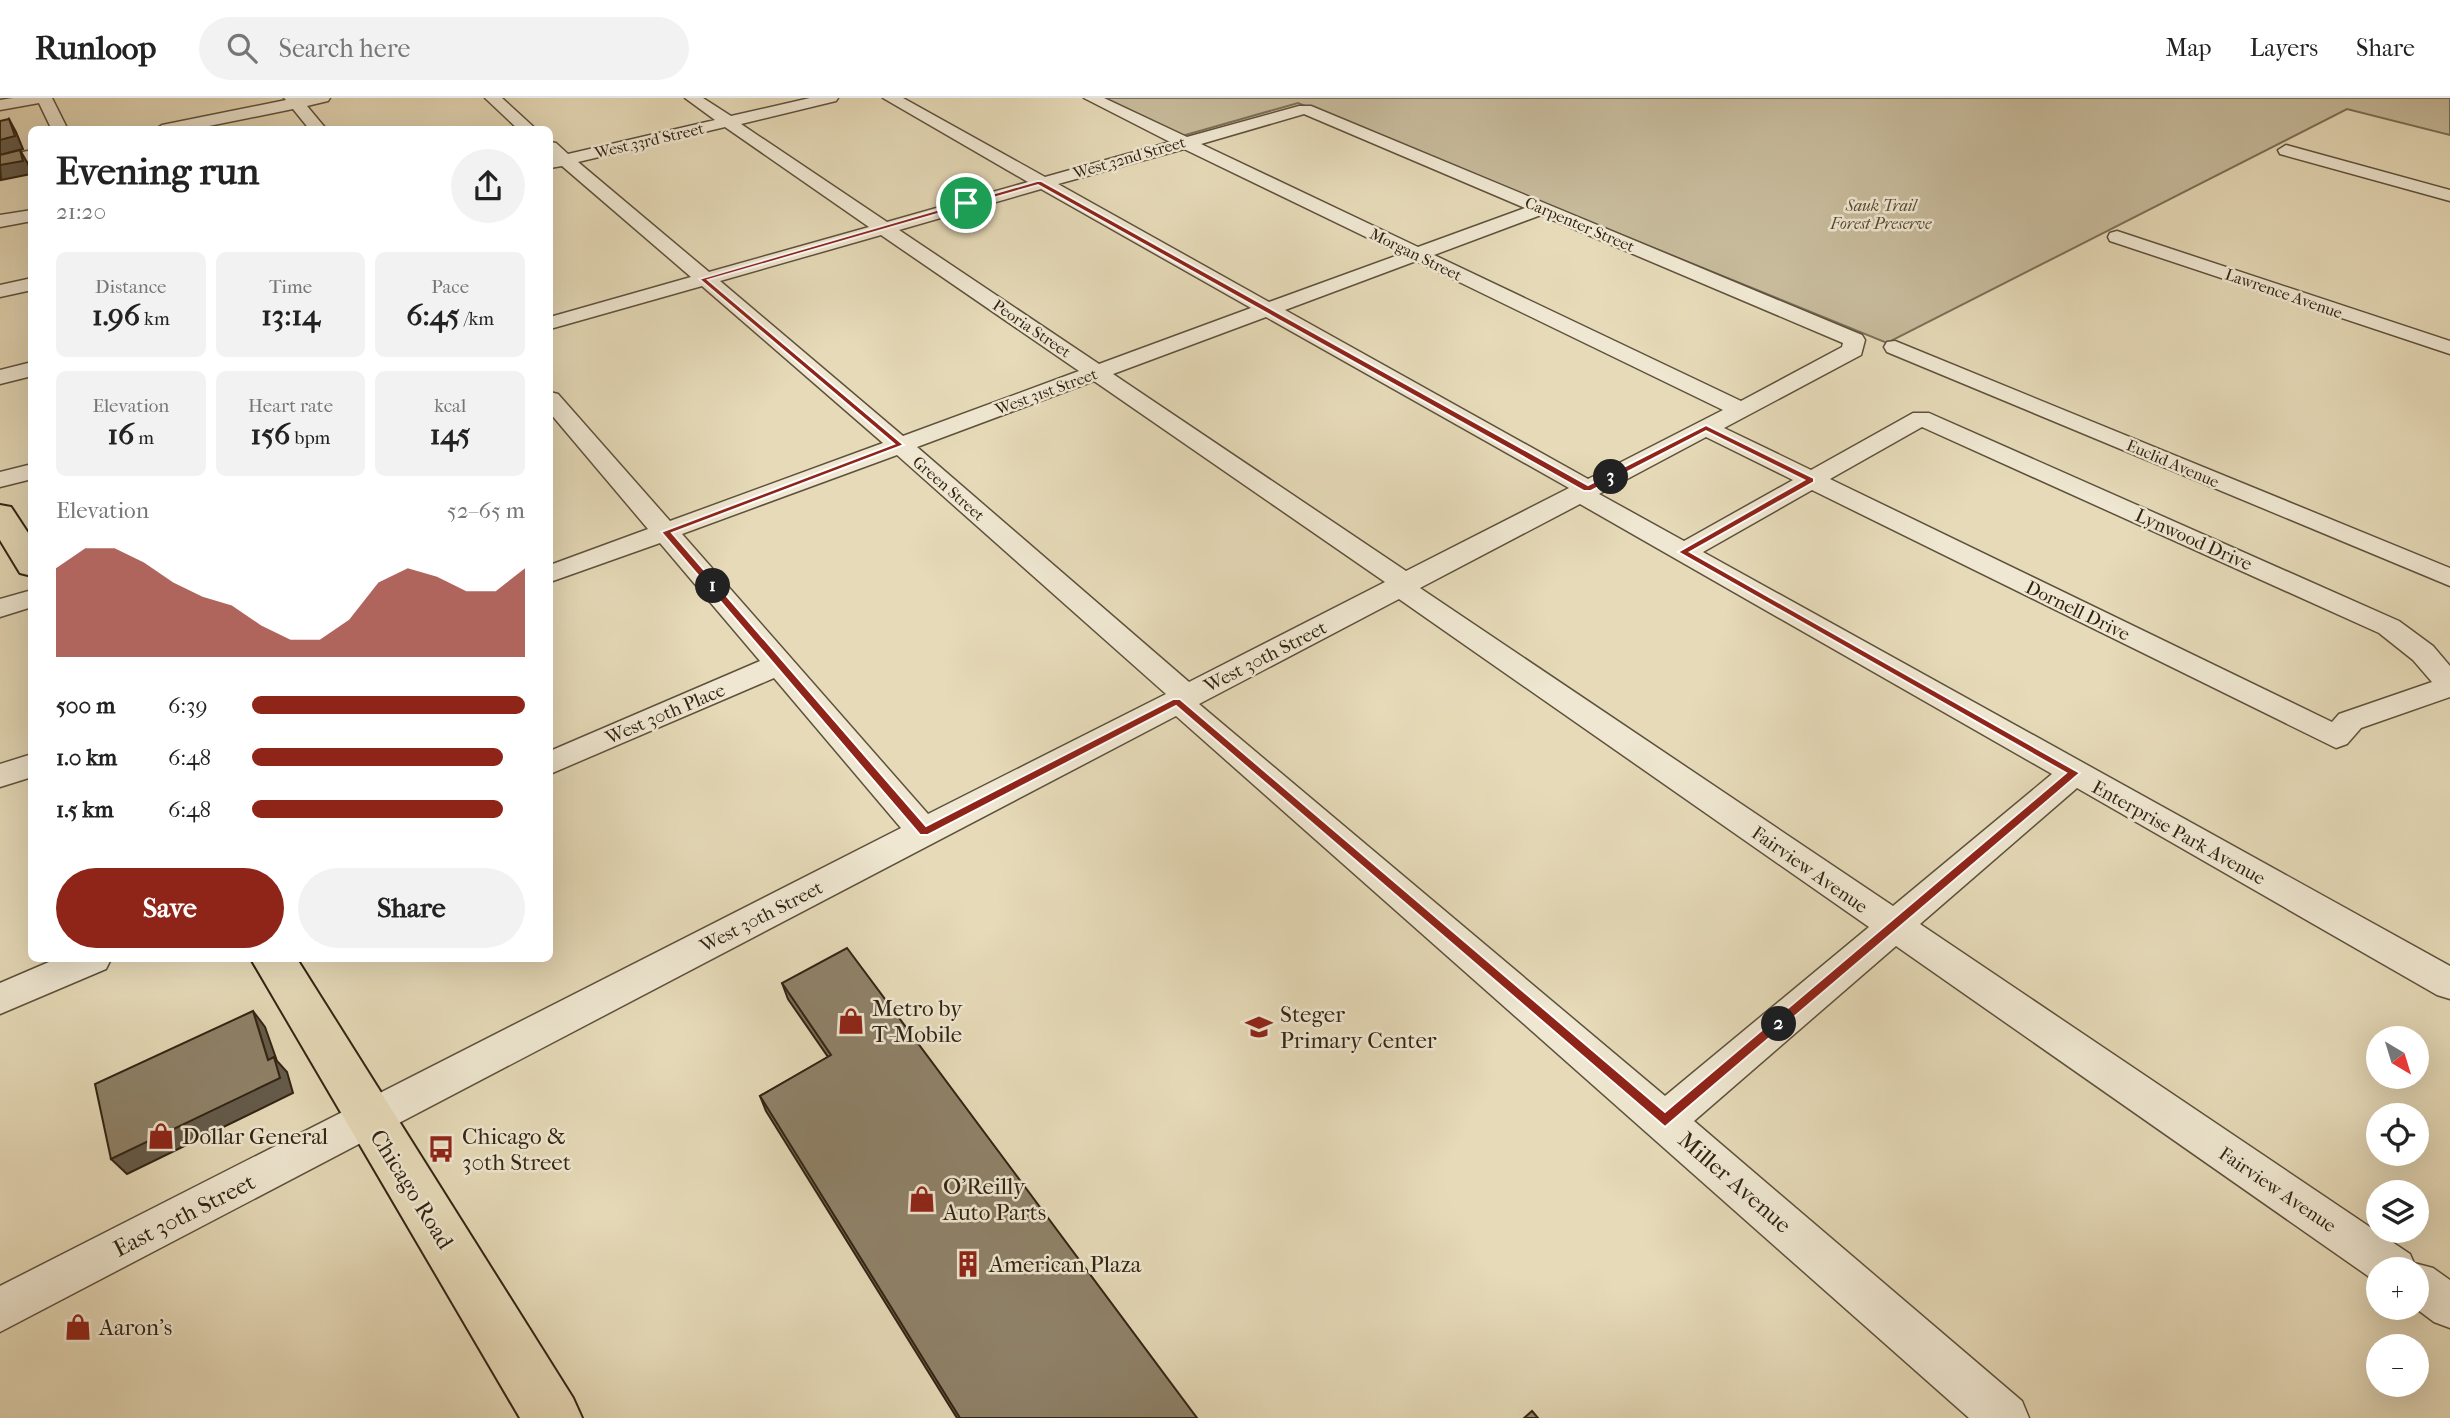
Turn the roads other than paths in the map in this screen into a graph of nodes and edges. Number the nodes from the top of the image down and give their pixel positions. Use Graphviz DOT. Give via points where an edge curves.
graph roads {
  1 [pos="43,98"];
  2 [pos="244,98"];
  3 [pos="322,98"];
  4 [pos="493,98"];
  5 [pos="694,98"];
  6 [pos="830,98"];
  7 [pos="891,98"];
  8 [pos="1092,98"];
  9 [pos="294,101"];
  10 [pos="0,106"];
  11 [pos="1305,109"];
  12 [pos="255,111"];
  13 [pos="728,122"];
  14 [pos="58,126"];
  15 [pos="182,126"];
  16 [pos="316,126"];
  17 [pos="524,126"];
  18 [pos="1182,142"];
  19 [pos="2286,150"];
  20 [pos="28,156"];
  21 [pos="555,157"];
  22 [pos="0,162"];
  23 [pos="1039,183"];
  24 [pos="2447,192"];
  25 [pos="1543,208"];
  26 [pos="28,216"];
  27 [pos="0,221"];
  28 [pos="882,228"];
  29 [pos="2117,237"];
  30 [pos="1417,254"];
  31 [pos="703,279"];
  32 [pos="28,285"];
  33 [pos="0,291"];
  34 [pos="1268,309"];
  35 [pos="553,322"];
  36 [pos="1854,340"];
  37 [pos="1895,347"];
  38 [pos="2450,348"];
  39 [pos="28,370"];
  40 [pos="1098,372"];
  41 [pos="0,377"];
  42 [pos="553,407"];
  43 [pos="1741,410"];
  44 [pos="1706,428"];
  45 [pos="561,430"];
  46 [pos="900,445"];
  47 [pos="28,472"];
  48 [pos="0,480"];
  49 [pos="1811,480"];
  50 [pos="1583,491"];
  51 [pos="0,514"];
  52 [pos="666,532"];
  53 [pos="1683,552"];
  54 [pos="28,560"];
  55 [pos="553,573"];
  56 [pos="2450,578"];
  57 [pos="1402,585"];
  58 [pos="28,599"];
  59 [pos="0,608"];
  60 [pos="780,664"];
  61 [pos="2450,686"];
  62 [pos="1182,699"];
  63 [pos="553,761"];
  64 [pos="28,766"];
  65 [pos="2074,773"];
  66 [pos="0,776"];
  67 [pos="924,832"];
  68 [pos="1893,927"];
  69 [pos="86,962"];
  70 [pos="275,962"];
  71 [pos="2450,984"];
  72 [pos="0,999"];
  73 [pos="369,1119"];
  74 [pos="1665,1121"];
  75 [pos="2377,1257"];
  76 [pos="2429,1291"];
  77 [pos="2450,1306"];
  78 [pos="0,1310"];
  79 [pos="553,1418"];
  80 [pos="2005,1418"];
  1 -- 10 [label="street"];
  1 -- 14 [label="street"];
  2 -- 12 [label="street"];
  3 -- 9 [label="street"];
  4 -- 17 [label="street"];
  5 -- 13 [label="street, Peoria Street"];
  6 -- 13 [label="street, West 33rd Street"];
  7 -- 23 [label="street, Enterprise Park Avenue"];
  8 -- 18 [label="street, Morgan Street"];
  9 -- 12 [label="street"];
  9 -- 16 [label="street"];
  11 -- 18 [label="street, West 32nd Street"];
  11 -- 25 [label="street, Carpenter Street"];
  12 -- 15 [label="street"];
  13 -- 21 [label="street, West 33rd Street"];
  13 -- 28 [label="street, Peoria Street"];
  18 -- 23 [label="street, West 32nd Street"];
  18 -- 30 [label="street, Morgan Street"];
  19 -- 24 [label="street"];
  20 -- 22 [label="street"];
  21 -- 31 [label="street, Green Street"];
  23 -- 28 [label="street, West 32nd Street"];
  23 -- 34 [label="street, Enterprise Park Avenue"];
  25 -- 30 [label="street, West 31st Street"];
  25 -- 36 [label="street, Carpenter Street"];
  26 -- 27 [label="street"];
  28 -- 31 [label="street, West 32nd Street"];
  28 -- 40 [label="street, Peoria Street"];
  29 -- 38 [label="street, Lawrence Avenue"];
  30 -- 34 [label="street, West 31st Street"];
  30 -- 43 [label="street, Morgan Street"];
  31 -- 35 [label="street, West 32nd Street"];
  31 -- 46 [label="street, Green Street"];
  32 -- 33 [label="street"];
  34 -- 40 [label="street, West 31st Street"];
  34 -- 50 [label="street, Enterprise Park Avenue"];
  36 -- 43 [label="street, West 30th Street" via="1853,350"];
  37 -- 56 [label="street, Euclid Avenue"];
  39 -- 41 [label="street"];
  40 -- 46 [label="street, West 31st Street"];
  40 -- 57 [label="street, Peoria Street"];
  42 -- 45 [label="street"];
  43 -- 44 [label="street, West 30th Street"];
  44 -- 49 [label="street, Dornell Drive"];
  44 -- 50 [label="street, West 30th Street"];
  45 -- 52 [label="street"];
  46 -- 52 [label="street, West 31st Street"];
  46 -- 62 [label="street, Green Street"];
  47 -- 48 [label="street"];
  49 -- 53 [label="street"];
  49 -- 61 [label="street, Dornell Drive" via="2336,737 2350,721"];
  49 -- 61 [label="street, Lynwood Drive" via="1921,418 2389,627 2423,653"];
  50 -- 53 [label="street, Enterprise Park Avenue"];
  50 -- 57 [label="street, West 30th Street"];
  51 -- 54 [label="main road"];
  52 -- 55 [label="street, West 31st Street"];
  52 -- 60 [label="street"];
  53 -- 65 [label="street, Enterprise Park Avenue"];
  57 -- 62 [label="street, West 30th Street"];
  57 -- 68 [label="street, Fairview Avenue"];
  58 -- 59 [label="street"];
  60 -- 63 [label="street, West 30th Place"];
  60 -- 67 [label="street"];
  62 -- 67 [label="street, West 30th Street"];
  62 -- 74 [label="street, Miller Avenue"];
  64 -- 66 [label="street"];
  65 -- 68 [label="street"];
  65 -- 71 [label="street, Enterprise Park Avenue"];
  67 -- 73 [label="street, West 30th Street"];
  68 -- 74 [label="street"];
  68 -- 75 [label="street, Fairview Avenue"];
  69 -- 72 [label="street"];
  70 -- 73 [label="main road, Chicago Road"];
  73 -- 78 [label="street, East 30th Street"];
  73 -- 79 [label="main road, Chicago Road"];
  74 -- 80 [label="street, Miller Avenue"];
  76 -- 77 [label="street"];
}
